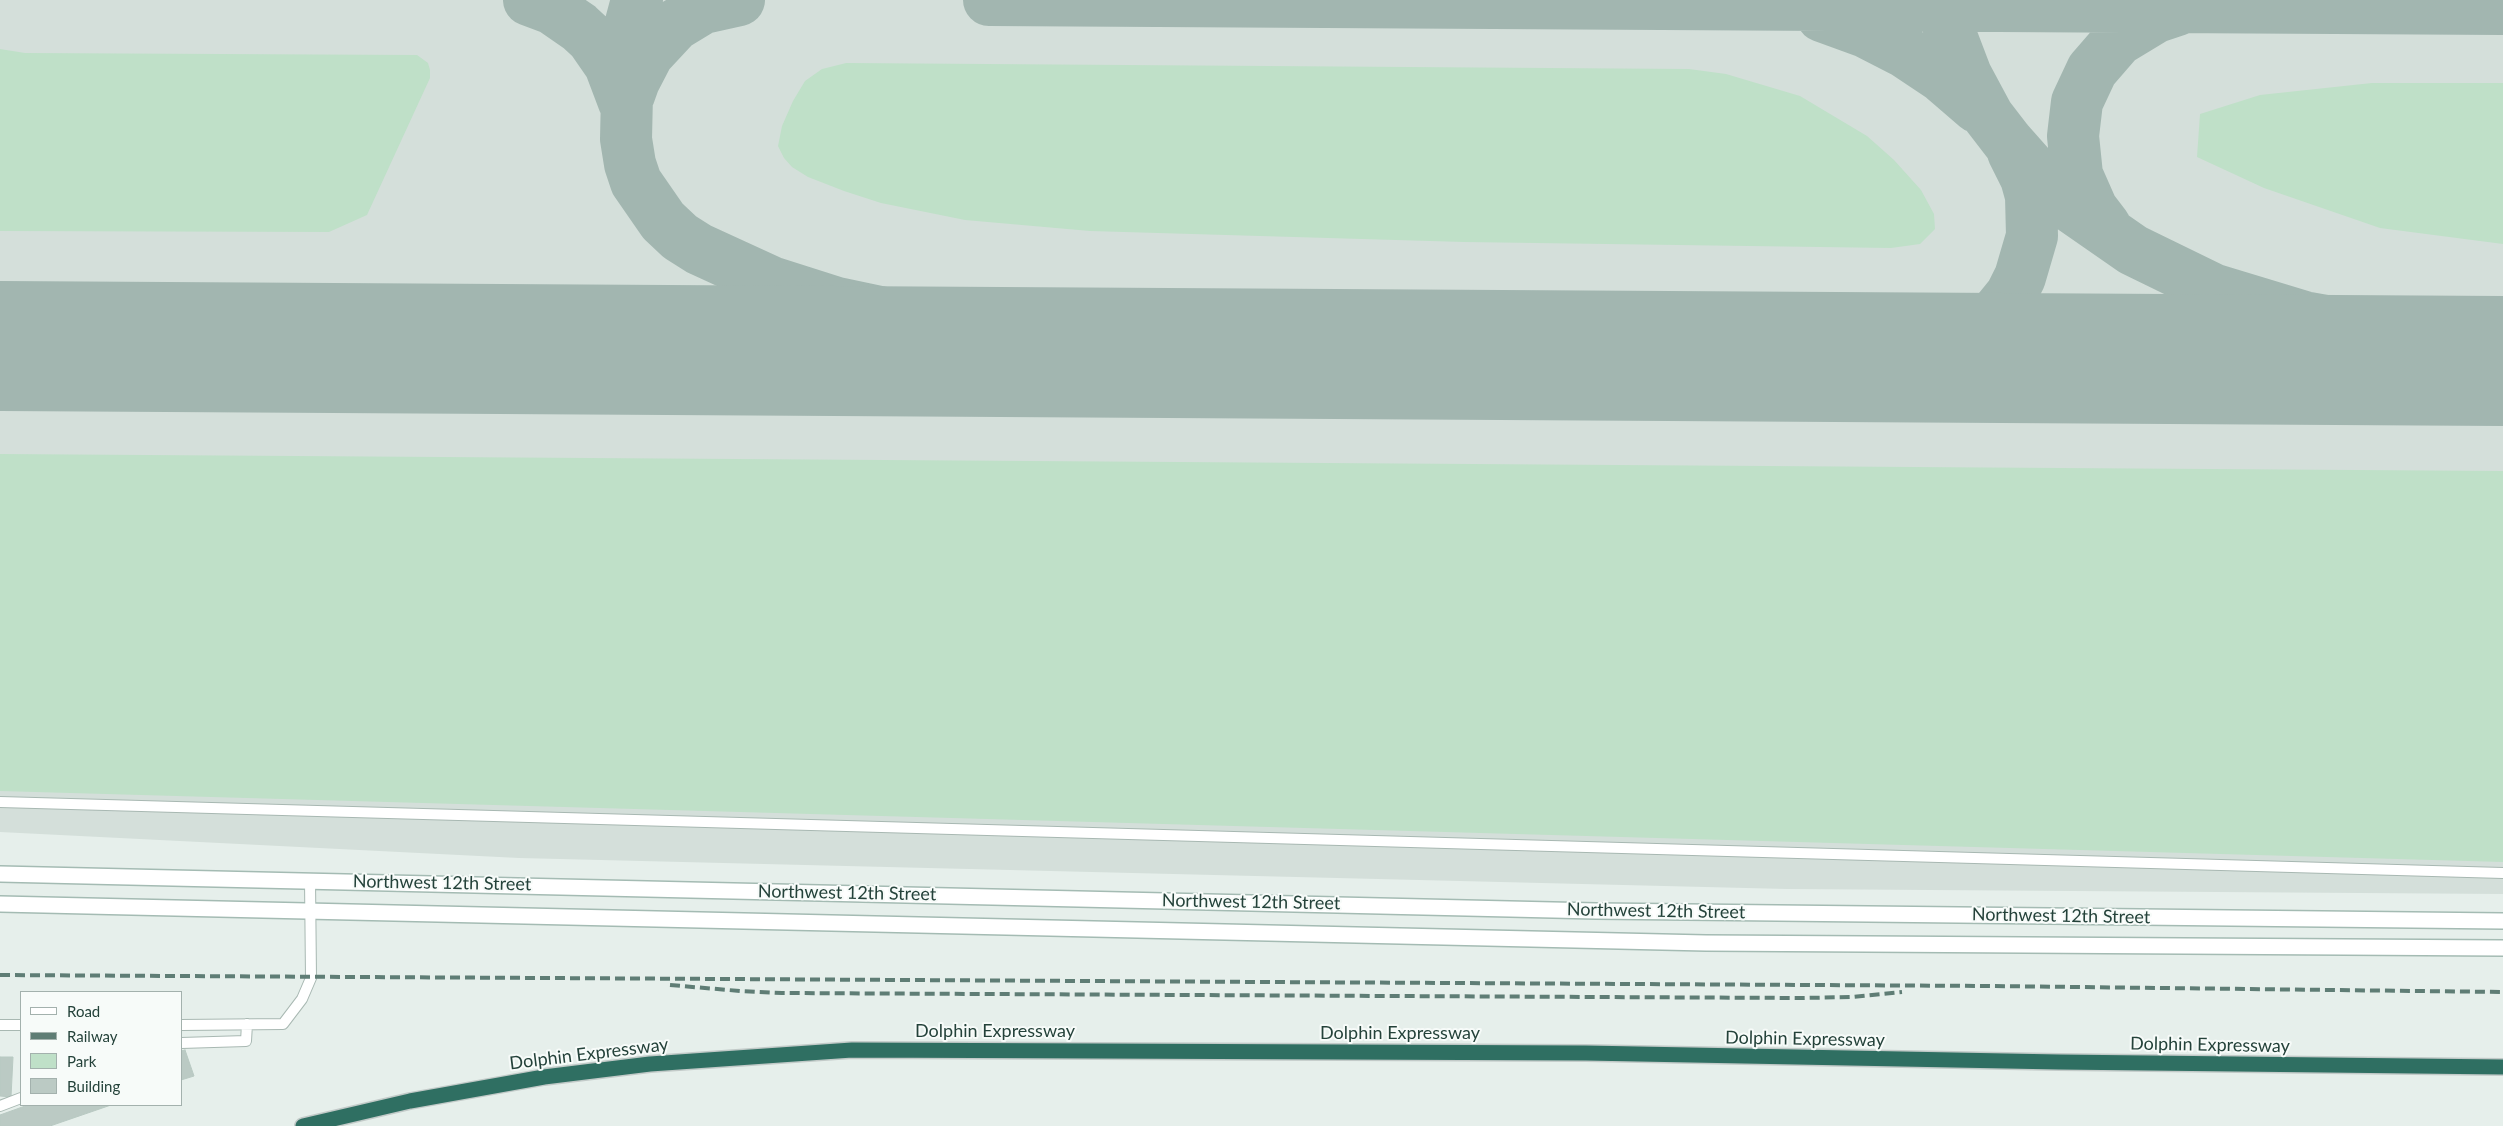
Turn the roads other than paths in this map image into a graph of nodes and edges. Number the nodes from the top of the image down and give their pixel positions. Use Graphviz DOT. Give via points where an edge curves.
graph roads {
  1 [pos="0,802"];
  2 [pos="0,874"];
  3 [pos="2503,874"];
  4 [pos="310,880"];
  5 [pos="0,904"];
  6 [pos="311,911"];
  7 [pos="2503,921"];
  8 [pos="2503,948"];
  9 [pos="247,1024"];
  10 [pos="0,1025"];
  11 [pos="20,1025"];
  12 [pos="182,1025"];
  13 [pos="182,1043"];
  14 [pos="2503,1067"];
  15 [pos="20,1098"];
  16 [pos="0,1106"];
  17 [pos="303,1126"];
  1 -- 3 [label="lane"];
  2 -- 4 [label="main road, Northwest 12th Street"];
  4 -- 6 [label="lane"];
  4 -- 7 [label="main road, Northwest 12th Street" via="1596,911"];
  5 -- 6 [label="main road, Northwest 12th Street"];
  6 -- 8 [label="main road, Northwest 12th Street" via="1706,943"];
  6 -- 9 [label="lane" via="312,978 302,999 283,1024"];
  9 -- 12 [label="lane"];
  9 -- 13 [label="lane" via="246,1041"];
  10 -- 11 [label="lane"];
  14 -- 17 [label="highway, Dolphin Expressway" via="1586,1053 852,1050 650,1064 544,1077 410,1101"];
  15 -- 16 [label="lane"];
}
